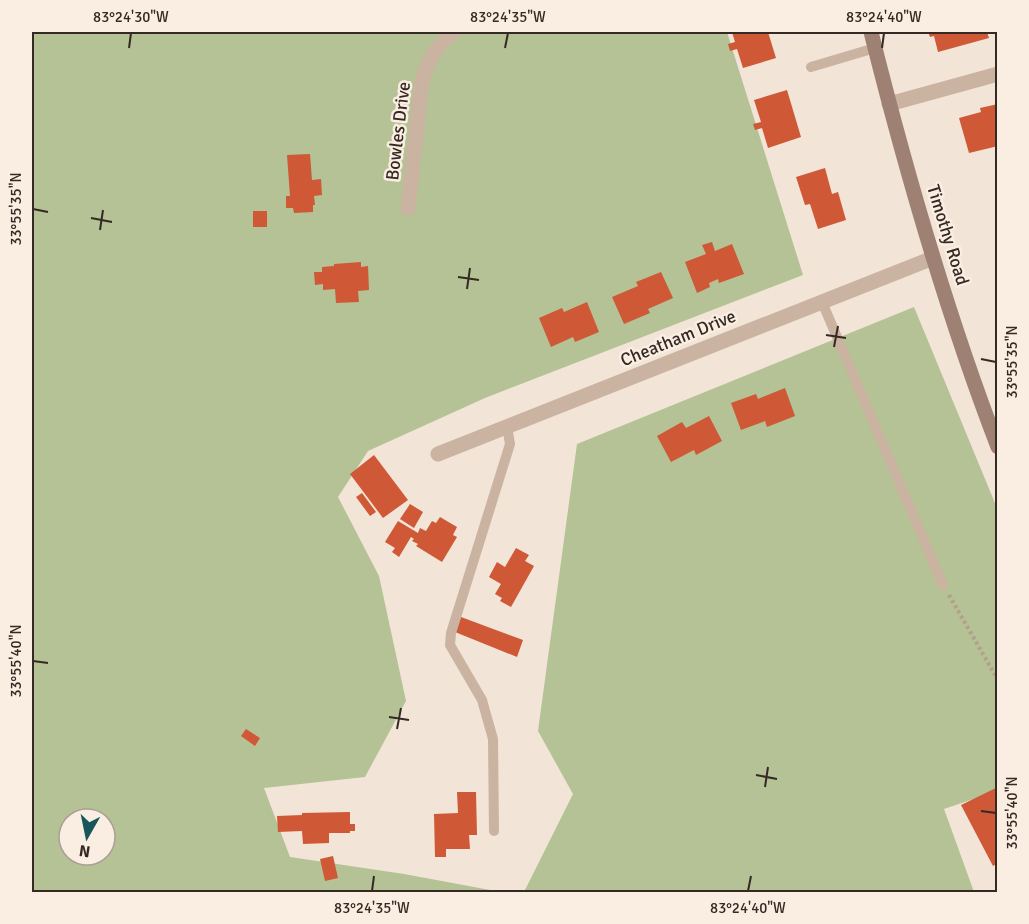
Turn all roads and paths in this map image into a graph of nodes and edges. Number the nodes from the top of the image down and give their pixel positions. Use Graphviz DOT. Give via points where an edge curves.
graph roads {
  1 [pos="453,32"];
  2 [pos="871,32"];
  3 [pos="875,48"];
  4 [pos="811,68"];
  5 [pos="998,74"];
  6 [pos="889,104"];
  7 [pos="408,208"];
  8 [pos="933,258"];
  9 [pos="822,302"];
  10 [pos="507,426"];
  11 [pos="998,447"];
  12 [pos="438,454"];
  13 [pos="943,585"];
  14 [pos="998,680"];
  15 [pos="494,831"];
  1 -- 7 [label="street, Bowles Drive" via="426,65"];
  2 -- 3 [label="main road, Timothy Road"];
  3 -- 4 [label="lane"];
  3 -- 6 [label="main road, Timothy Road"];
  5 -- 6 [label="street"];
  6 -- 8 [label="main road, Timothy Road"];
  8 -- 9 [label="street, Cheatham Drive"];
  8 -- 11 [label="main road, Timothy Road"];
  9 -- 10 [label="street, Cheatham Drive"];
  9 -- 13 [label="lane"];
  10 -- 12 [label="street, Cheatham Drive"];
  10 -- 15 [label="lane" via="510,444 450,645 482,700 493,739"];
  13 -- 14 [label="path"];
}
